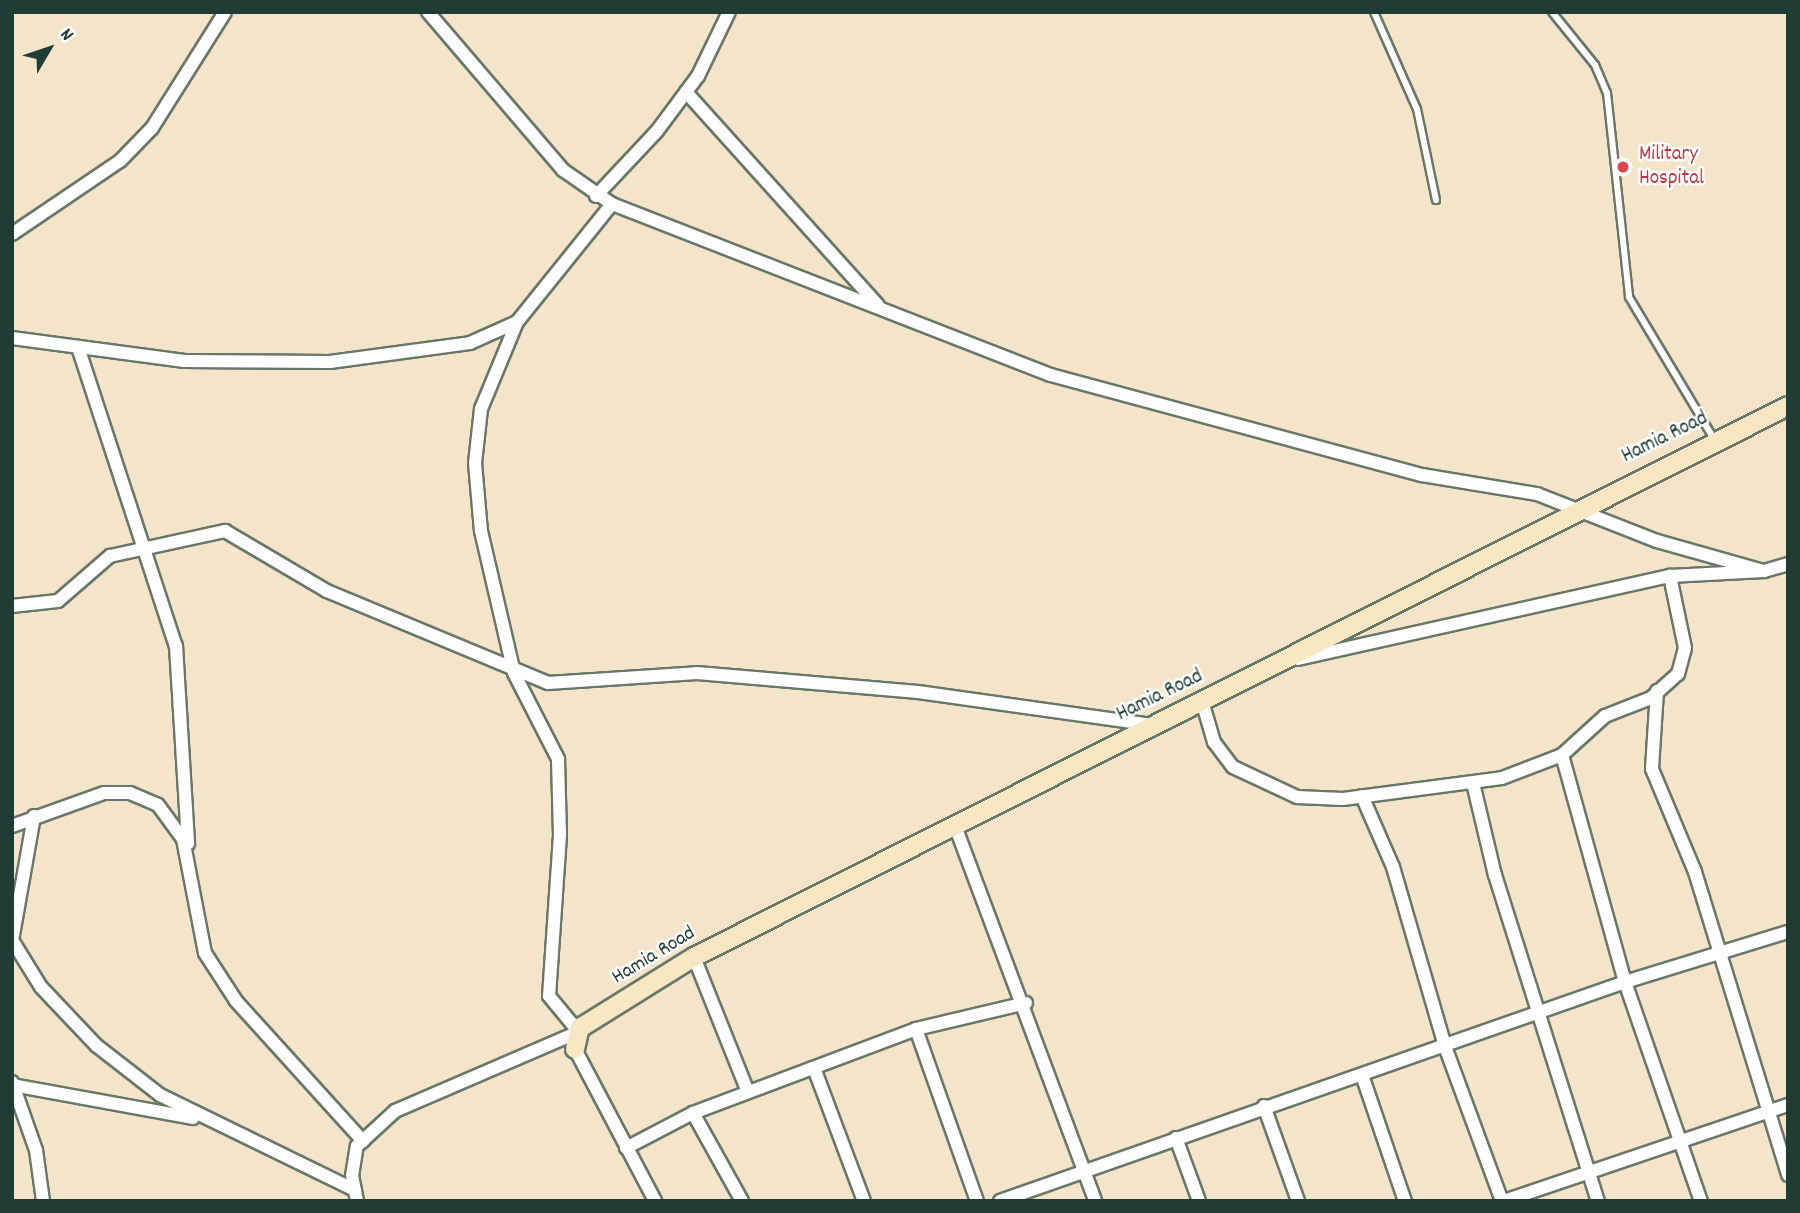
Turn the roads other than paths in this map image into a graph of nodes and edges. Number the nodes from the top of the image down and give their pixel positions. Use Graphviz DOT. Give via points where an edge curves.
graph roads {
  1 [pos="225,12"];
  2 [pos="428,12"];
  3 [pos="729,12"];
  4 [pos="1374,12"];
  5 [pos="1552,12"];
  6 [pos="686,92"];
  7 [pos="596,196"];
  8 [pos="1436,200"];
  9 [pos="612,204"];
  10 [pos="12,234"];
  11 [pos="880,307"];
  12 [pos="517,322"];
  13 [pos="12,338"];
  14 [pos="78,347"];
  15 [pos="1788,406"];
  16 [pos="1714,439"];
  17 [pos="1579,508"];
  18 [pos="143,549"];
  19 [pos="1788,564"];
  20 [pos="1764,571"];
  21 [pos="1670,576"];
  22 [pos="12,606"];
  23 [pos="1281,663"];
  24 [pos="514,673"];
  25 [pos="1657,691"];
  26 [pos="1202,701"];
  27 [pos="1154,725"];
  28 [pos="1562,755"];
  29 [pos="1473,783"];
  30 [pos="1362,796"];
  31 [pos="34,816"];
  32 [pos="954,823"];
  33 [pos="12,826"];
  34 [pos="189,858"];
  35 [pos="1788,932"];
  36 [pos="12,940"];
  37 [pos="1720,952"];
  38 [pos="694,957"];
  39 [pos="1625,982"];
  40 [pos="1026,1003"];
  41 [pos="1539,1013"];
  42 [pos="916,1029"];
  43 [pos="576,1038"];
  44 [pos="1446,1049"];
  45 [pos="814,1068"];
  46 [pos="1362,1075"];
  47 [pos="13,1084"];
  48 [pos="748,1092"];
  49 [pos="1788,1105"];
  50 [pos="1264,1106"];
  51 [pos="1766,1112"];
  52 [pos="693,1113"];
  53 [pos="201,1119"];
  54 [pos="1679,1137"];
  55 [pos="1176,1138"];
  56 [pos="363,1141"];
  57 [pos="626,1148"];
  58 [pos="1085,1170"];
  59 [pos="1589,1171"];
  60 [pos="1788,1175"];
  61 [pos="356,1195"];
  62 [pos="43,1201"];
  63 [pos="655,1201"];
  64 [pos="742,1201"];
  65 [pos="864,1201"];
  66 [pos="977,1201"];
  67 [pos="1000,1201"];
  68 [pos="1095,1201"];
  69 [pos="1199,1201"];
  70 [pos="1298,1201"];
  71 [pos="1405,1201"];
  72 [pos="1503,1201"];
  73 [pos="1598,1201"];
  74 [pos="1700,1201"];
  1 -- 10 [label="street" via="152,128 128,153"];
  2 -- 7 [label="street" via="563,170"];
  3 -- 6 [label="street"];
  4 -- 8 [label="lane" via="1417,109"];
  5 -- 16 [label="lane" via="1595,65 1607,93 1629,297"];
  6 -- 7 [label="street"];
  6 -- 11 [label="street"];
  7 -- 9 [label="street"];
  9 -- 11 [label="street"];
  9 -- 12 [label="street"];
  11 -- 17 [label="street" via="1051,375 1422,475"];
  12 -- 14 [label="street" via="470,344 330,362 184,361"];
  12 -- 24 [label="street" via="481,408 475,463 481,531"];
  13 -- 14 [label="street"];
  14 -- 18 [label="street"];
  15 -- 16 [label="street, Hamia Road"];
  16 -- 17 [label="street, Hamia Road"];
  17 -- 20 [label="street" via="1657,541"];
  17 -- 23 [label="street, Hamia Road"];
  18 -- 22 [label="street" via="100,560 58,601"];
  18 -- 24 [label="street" via="236,532 327,592"];
  18 -- 34 [label="street" via="181,674"];
  19 -- 20 [label="street"];
  20 -- 21 [label="street"];
  21 -- 23 [label="street"];
  21 -- 25 [label="street" via="1683,664"];
  23 -- 26 [label="street, Hamia Road"];
  24 -- 27 [label="street" via="580,685 697,673 918,692"];
  24 -- 43 [label="street" via="558,759 560,835 549,996"];
  25 -- 28 [label="street" via="1612,711"];
  25 -- 37 [label="street" via="1652,769 1695,872"];
  26 -- 27 [label="street, Hamia Road"];
  26 -- 30 [label="street" via="1223,756 1267,787 1321,800"];
  27 -- 32 [label="street, Hamia Road"];
  28 -- 29 [label="street"];
  28 -- 39 [label="street"];
  29 -- 30 [label="street"];
  29 -- 41 [label="street"];
  30 -- 44 [label="street" via="1393,867"];
  31 -- 33 [label="street"];
  31 -- 34 [label="street" via="68,801 130,793 158,805 174,823"];
  31 -- 36 [label="street"];
  32 -- 38 [label="street, Hamia Road"];
  32 -- 40 [label="street"];
  34 -- 56 [label="street" via="205,953 236,1001"];
  35 -- 37 [label="street"];
  36 -- 53 [label="street" via="41,987 97,1046"];
  37 -- 39 [label="street"];
  37 -- 51 [label="street"];
  38 -- 43 [label="street, Hamia Road"];
  38 -- 48 [label="street"];
  39 -- 41 [label="street"];
  39 -- 54 [label="street"];
  40 -- 42 [label="street"];
  40 -- 58 [label="street"];
  41 -- 44 [label="street"];
  41 -- 59 [label="street"];
  42 -- 45 [label="street"];
  42 -- 66 [label="street"];
  43 -- 56 [label="street" via="395,1111"];
  43 -- 57 [label="street"];
  44 -- 46 [label="street"];
  44 -- 72 [label="street"];
  45 -- 48 [label="street"];
  45 -- 65 [label="street"];
  46 -- 50 [label="street"];
  46 -- 71 [label="street"];
  47 -- 53 [label="street"];
  47 -- 62 [label="street" via="36,1150"];
  48 -- 52 [label="street"];
  49 -- 51 [label="street"];
  50 -- 55 [label="street"];
  50 -- 70 [label="street"];
  51 -- 54 [label="street"];
  51 -- 60 [label="street"];
  52 -- 57 [label="street"];
  52 -- 64 [label="street"];
  53 -- 61 [label="street"];
  54 -- 59 [label="street"];
  54 -- 74 [label="street"];
  55 -- 58 [label="street"];
  55 -- 69 [label="street"];
  56 -- 61 [label="street"];
  57 -- 63 [label="street"];
  58 -- 67 [label="street"];
  58 -- 68 [label="street"];
  59 -- 72 [label="street"];
  59 -- 73 [label="street"];
}
